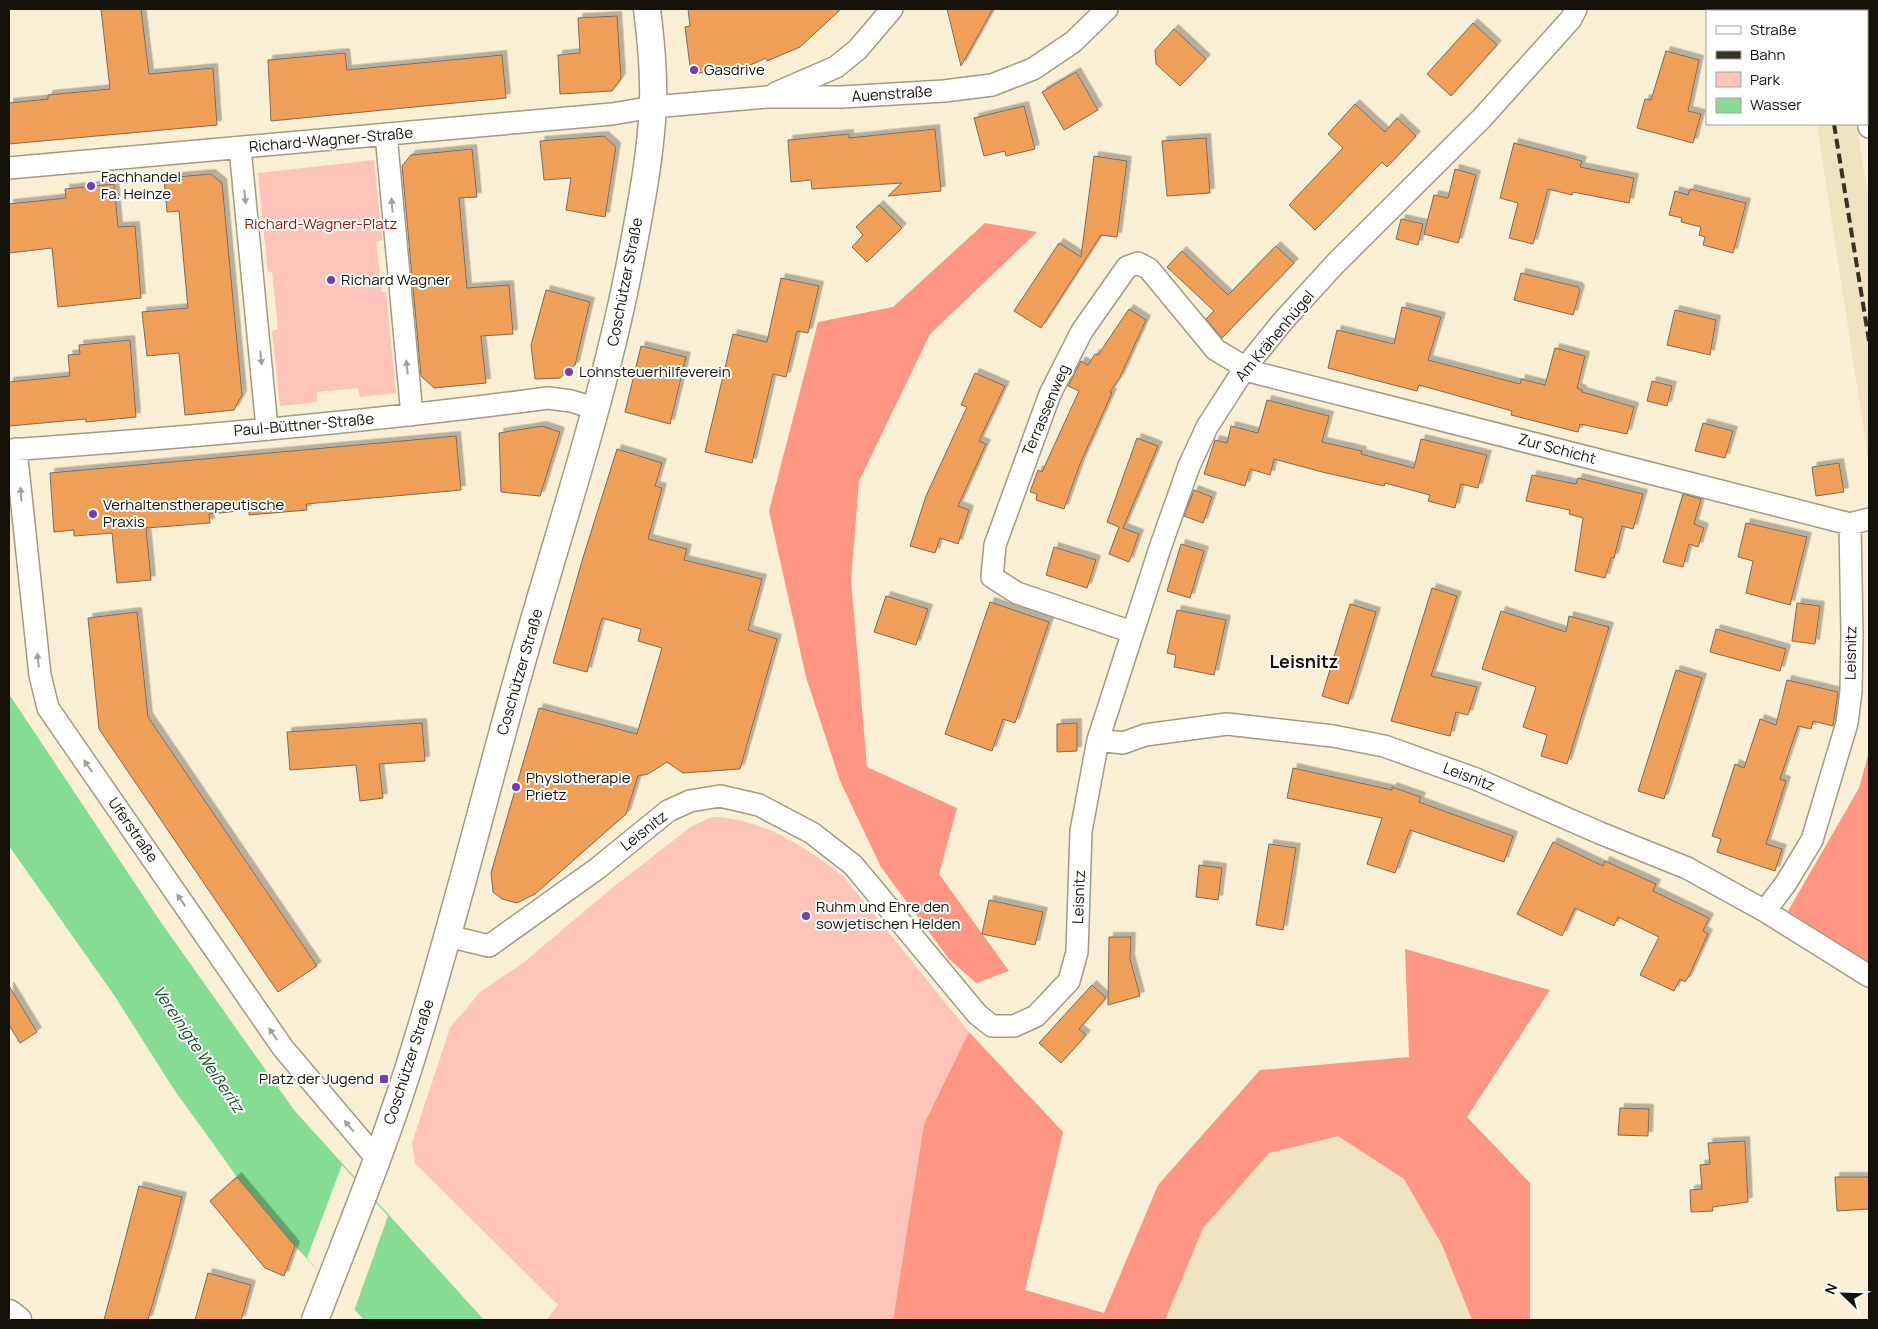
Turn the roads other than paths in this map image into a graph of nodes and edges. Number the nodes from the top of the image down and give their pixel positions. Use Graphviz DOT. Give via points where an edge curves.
graph roads {
  1 [pos="648,9"];
  2 [pos="892,9"];
  3 [pos="1107,9"];
  4 [pos="1576,9"];
  5 [pos="766,97"];
  6 [pos="653,107"];
  7 [pos="386,134"];
  8 [pos="240,148"];
  9 [pos="9,168"];
  10 [pos="1245,368"];
  11 [pos="597,409"];
  12 [pos="412,415"];
  13 [pos="267,428"];
  14 [pos="12,450"];
  15 [pos="1860,522"];
  16 [pos="1132,632"];
  17 [pos="1098,740"];
  18 [pos="1765,911"];
  19 [pos="448,936"];
  20 [pos="1869,976"];
  21 [pos="377,1159"];
  22 [pos="9,1313"];
  23 [pos="18,1320"];
  24 [pos="314,1320"];
  1 -- 6 [label="street, Coschützer Straße"];
  2 -- 5 [label="street" via="858,49 836,67"];
  3 -- 5 [label="street, Auenstraße" via="1073,42 1033,69 992,85 842,97"];
  4 -- 10 [label="street, Am Krähenhügel" via="1560,33 1517,81 1336,263"];
  5 -- 6 [label="street, Auenstraße"];
  6 -- 7 [label="street, Richard-Wagner-Straße" via="612,114"];
  6 -- 11 [label="street, Coschützer Straße" via="640,212 619,324"];
  7 -- 8 [label="street, Richard-Wagner-Straße"];
  12 -- 7 [label="street, one-way"];
  8 -- 9 [label="street, Richard-Wagner-Straße"];
  8 -- 13 [label="street, one-way"];
  10 -- 15 [label="street, Zur Schicht" via="1338,395"];
  10 -- 16 [label="street, Am Krähenhügel" via="1207,427 1190,462"];
  10 -- 16 [label="street, Terrassenweg" via="1216,350 1149,269 1138,263 1127,267 1082,331 1047,401 995,545 992,577 1017,593"];
  11 -- 12 [label="street, Paul-Büttner-Straße" via="548,398"];
  11 -- 19 [label="street, Coschützer Straße" via="520,666"];
  12 -- 13 [label="street, Paul-Büttner-Straße"];
  13 -- 14 [label="street, Paul-Büttner-Straße"];
  21 -- 14 [label="street, Uferstraße, one-way" via="283,1048 48,708 40,675"];
  15 -- 18 [label="street, Leisnitz" via="1847,723 1812,840"];
  16 -- 17 [label="street, Am Krähenhügel"];
  17 -- 18 [label="street, Leisnitz" via="1123,743 1145,735 1227,724 1334,736 1384,746 1476,779 1687,868"];
  17 -- 19 [label="street, Leisnitz" via="1081,831 1077,952 1069,981 1036,1016 1014,1026 992,1026 978,1014 853,866 812,833 759,805 720,796 690,801 668,812 598,868 489,946"];
  18 -- 20 [label="street, Leisnitz"];
  19 -- 21 [label="street, Coschützer Straße" via="413,1055"];
  21 -- 24 [label="street, Coschützer Straße"];
  22 -- 23 [label="street"];
}
